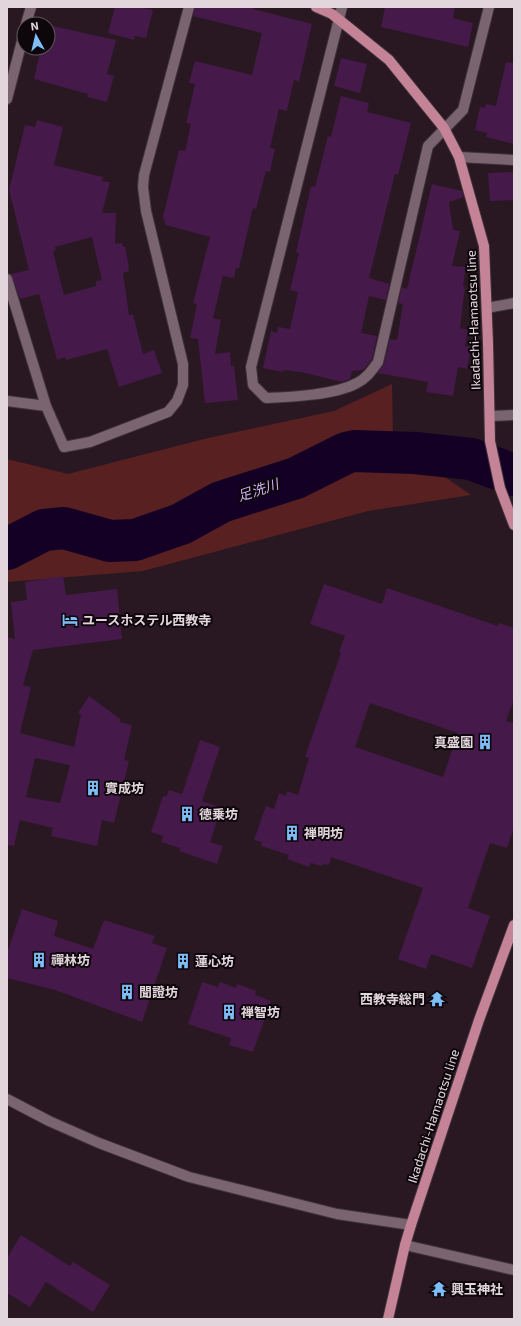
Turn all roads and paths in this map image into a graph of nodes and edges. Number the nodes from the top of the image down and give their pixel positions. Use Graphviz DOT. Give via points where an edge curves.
graph roads {
  1 [pos="189,7"];
  2 [pos="316,7"];
  3 [pos="342,7"];
  4 [pos="489,7"];
  5 [pos="339,20"];
  6 [pos="18,56"];
  7 [pos="7,99"];
  8 [pos="444,128"];
  9 [pos="459,157"];
  10 [pos="514,160"];
  11 [pos="7,279"];
  12 [pos="514,303"];
  13 [pos="487,308"];
  14 [pos="7,401"];
  15 [pos="46,406"];
  16 [pos="514,415"];
  17 [pos="490,416"];
  18 [pos="514,525"];
  19 [pos="514,925"];
  20 [pos="7,1099"];
  21 [pos="411,1225"];
  22 [pos="405,1245"];
  23 [pos="514,1270"];
  24 [pos="388,1319"];
  1 -- 15 [label="street" via="144,175 143,187 146,211 183,364 183,385 177,401 168,412 90,442 64,446"];
  2 -- 5 [label="main road, Ikadachi-Hamaotsu line"];
  3 -- 5 [label="street"];
  4 -- 8 [label="street" via="463,110"];
  5 -- 8 [label="main road, Ikadachi-Hamaotsu line" via="389,60"];
  5 -- 8 [label="street" via="251,367 253,385 266,398 291,397 344,388 358,383 370,374 378,362 428,146"];
  6 -- 7 [label="street"];
  8 -- 9 [label="main road, Ikadachi-Hamaotsu line"];
  9 -- 10 [label="street"];
  9 -- 13 [label="main road, Ikadachi-Hamaotsu line" via="484,246"];
  11 -- 15 [label="street"];
  12 -- 13 [label="street"];
  13 -- 17 [label="main road, Ikadachi-Hamaotsu line"];
  14 -- 15 [label="street"];
  16 -- 17 [label="street"];
  17 -- 18 [label="main road, Ikadachi-Hamaotsu line" via="491,448 500,488"];
  19 -- 21 [label="main road, Ikadachi-Hamaotsu line" via="479,1020"];
  20 -- 21 [label="street" via="99,1143 189,1177 337,1214"];
  21 -- 22 [label="main road, Ikadachi-Hamaotsu line"];
  22 -- 23 [label="street"];
  22 -- 24 [label="main road, Ikadachi-Hamaotsu line"];
}
